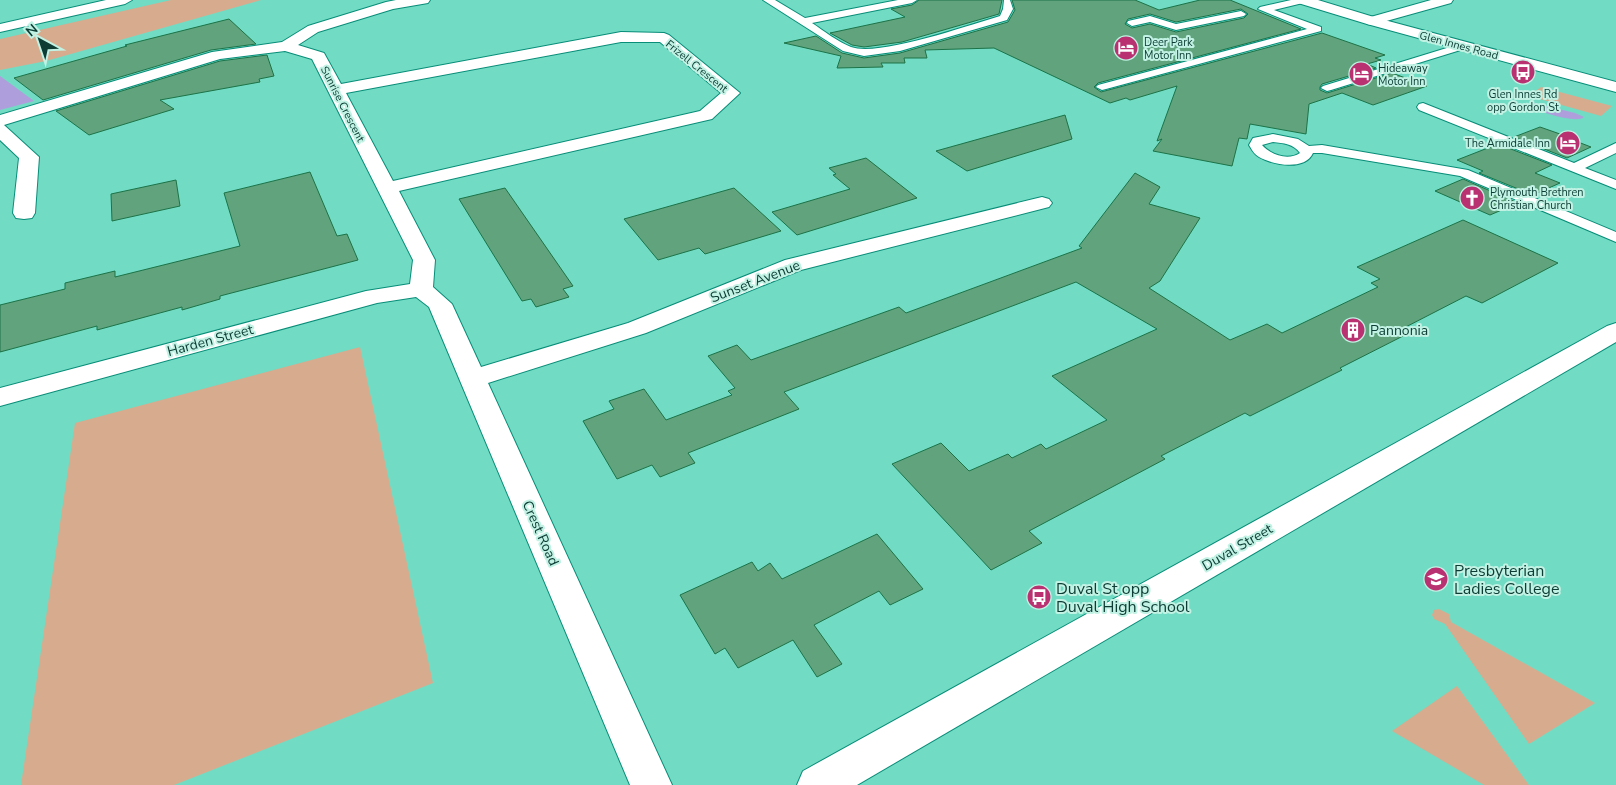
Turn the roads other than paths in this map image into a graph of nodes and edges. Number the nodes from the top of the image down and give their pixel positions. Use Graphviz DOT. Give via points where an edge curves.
graph roads {
  1 [pos="125,0"];
  2 [pos="423,0"];
  3 [pos="768,0"];
  4 [pos="912,0"];
  5 [pos="1303,0"];
  6 [pos="1446,0"];
  7 [pos="1006,1"];
  8 [pos="1241,14"];
  9 [pos="1372,21"];
  10 [pos="802,22"];
  11 [pos="1132,23"];
  12 [pos="0,28"];
  13 [pos="286,46"];
  14 [pos="1463,46"];
  15 [pos="1102,87"];
  16 [pos="1616,87"];
  17 [pos="1328,88"];
  18 [pos="336,90"];
  19 [pos="1423,107"];
  20 [pos="0,120"];
  21 [pos="0,130"];
  22 [pos="1616,147"];
  23 [pos="1306,150"];
  24 [pos="1574,168"];
  25 [pos="1616,185"];
  26 [pos="387,188"];
  27 [pos="1042,203"];
  28 [pos="24,213"];
  29 [pos="1616,237"];
  30 [pos="421,289"];
  31 [pos="1616,331"];
  32 [pos="474,378"];
  33 [pos="0,398"];
  34 [pos="852,774"];
  35 [pos="651,785"];
  36 [pos="818,785"];
  1 -- 12 [label="main road"];
  2 -- 13 [label="main road" via="391,5 313,29"];
  3 -- 10 [label="lane"];
  4 -- 10 [label="lane"];
  5 -- 9 [label="main road, Glen Innes Road"];
  5 -- 15 [label="lane" via="1258,10 1317,29"];
  6 -- 9 [label="main road"];
  7 -- 10 [label="lane" via="1008,9 1004,18 896,49 864,53 847,49"];
  8 -- 11 [label="lane" via="1176,27 1150,19"];
  9 -- 14 [label="main road, Glen Innes Road"];
  13 -- 18 [label="main road, Sunrise Crescent" via="318,56"];
  13 -- 20 [label="main road, Sunrise Crescent" via="218,55"];
  14 -- 16 [label="main road, Glen Innes Road"];
  14 -- 17 [label="lane"];
  18 -- 26 [label="main road, Sunrise Crescent"];
  18 -- 26 [label="main road, Frizell Crescent" via="621,37 664,38 731,93 706,115"];
  19 -- 24 [label="lane"];
  21 -- 28 [label="main road" via="29,156"];
  22 -- 24 [label="lane"];
  23 -- 29 [label="lane" via="1322,149 1462,173"];
  24 -- 25 [label="lane"];
  26 -- 30 [label="main road, Sunrise Crescent" via="424,260"];
  27 -- 32 [label="main road, Sunset Avenue" via="794,265 637,328"];
  30 -- 32 [label="main road, Crest Road" via="440,304"];
  30 -- 33 [label="main road, Harden Street" via="375,296"];
  31 -- 34 [label="main road, Duval Street"];
  32 -- 35 [label="main road, Crest Road"];
  34 -- 36 [label="main road, Duval Street"];
}
